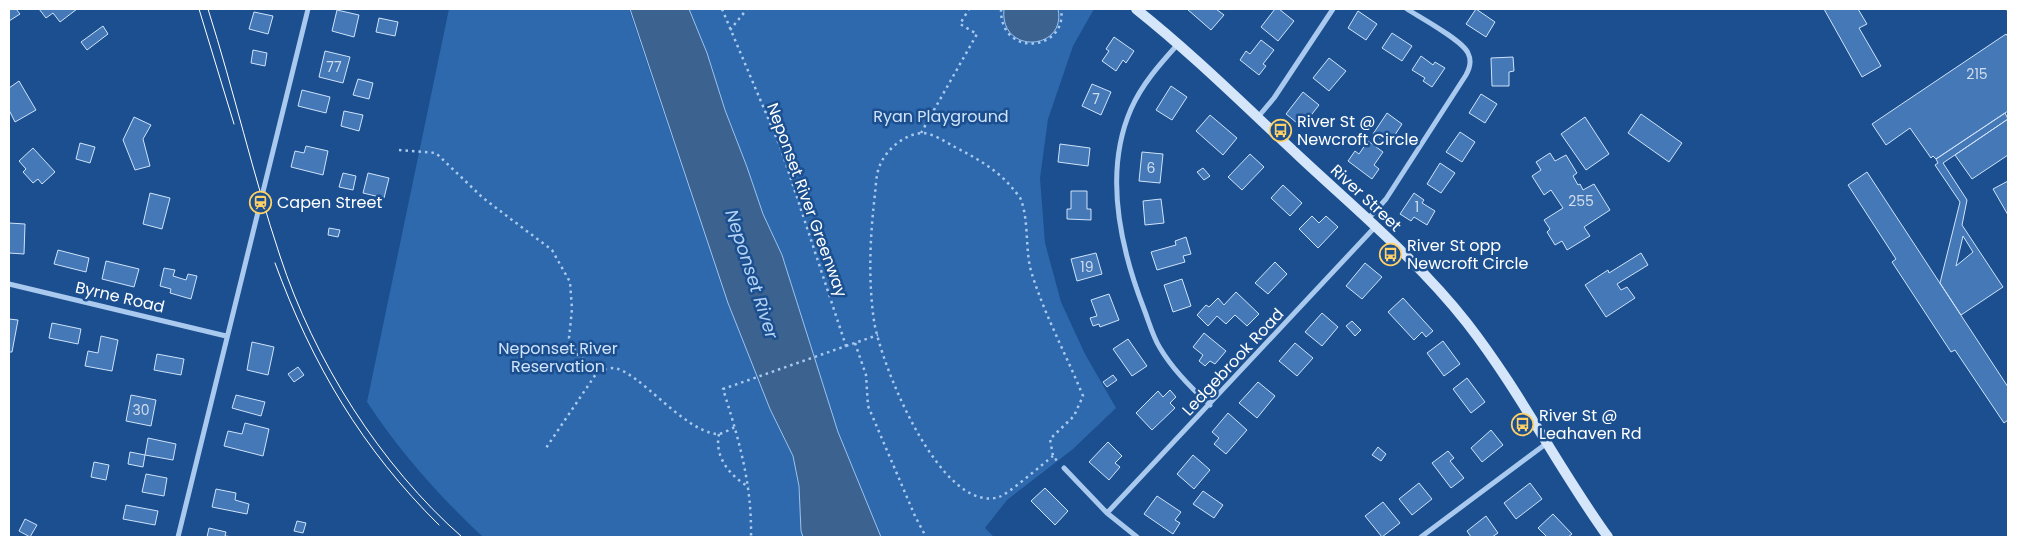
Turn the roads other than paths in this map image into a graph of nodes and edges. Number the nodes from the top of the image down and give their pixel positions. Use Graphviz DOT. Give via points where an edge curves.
graph roads {
  1 [pos="308,9"];
  2 [pos="1332,9"];
  3 [pos="1407,9"];
  4 [pos="1143,11"];
  5 [pos="1178,44"];
  6 [pos="1258,118"];
  7 [pos="1371,223"];
  8 [pos="9,284"];
  9 [pos="226,336"];
  10 [pos="1210,405"];
  11 [pos="1547,443"];
  12 [pos="1064,468"];
  13 [pos="1107,513"];
  14 [pos="178,537"];
  15 [pos="1138,537"];
  16 [pos="1421,537"];
  17 [pos="1608,537"];
  1 -- 9 [label="street"];
  2 -- 6 [label="street"];
  3 -- 7 [label="street, Ledgebrook Road" via="1461,45 1469,53 1471,65"];
  4 -- 5 [label="main road, River Street"];
  5 -- 6 [label="main road, River Street"];
  5 -- 10 [label="street" via="1143,86 1127,120 1119,161 1119,221 1130,271 1159,347 1185,383"];
  6 -- 7 [label="main road, River Street"];
  7 -- 10 [label="street, Ledgebrook Road"];
  7 -- 11 [label="main road, River Street" via="1426,276 1466,322"];
  8 -- 9 [label="street, Byrne Road"];
  9 -- 14 [label="street"];
  10 -- 13 [label="street, Ledgebrook Road"];
  11 -- 16 [label="street"];
  11 -- 17 [label="main road, River Street"];
  12 -- 13 [label="street"];
  13 -- 15 [label="street"];
}
